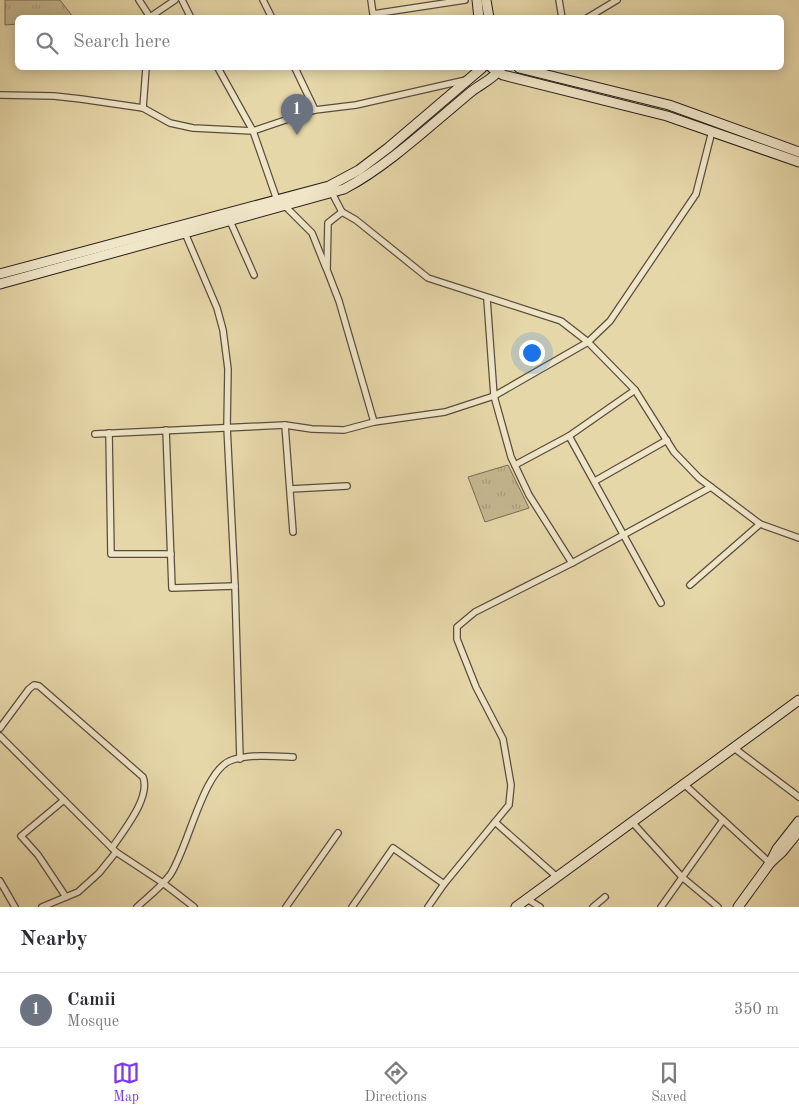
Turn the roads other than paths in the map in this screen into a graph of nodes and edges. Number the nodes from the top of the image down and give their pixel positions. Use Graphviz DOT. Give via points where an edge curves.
graph roads {
  1 [pos="139,0"];
  2 [pos="176,0"];
  3 [pos="182,0"];
  4 [pos="264,0"];
  5 [pos="371,0"];
  6 [pos="465,0"];
  7 [pos="477,0"];
  8 [pos="486,0"];
  9 [pos="559,0"];
  10 [pos="617,0"];
  11 [pos="148,15"];
  12 [pos="154,15"];
  13 [pos="190,15"];
  14 [pos="271,15"];
  15 [pos="479,15"];
  16 [pos="489,15"];
  17 [pos="562,15"];
  18 [pos="592,15"];
  19 [pos="146,70"];
  20 [pos="219,70"];
  21 [pos="296,70"];
  22 [pos="480,70"];
  23 [pos="496,70"];
  24 [pos="498,70"];
  25 [pos="527,70"];
  26 [pos="468,80"];
  27 [pos="0,95"];
  28 [pos="143,108"];
  29 [pos="315,110"];
  30 [pos="253,131"];
  31 [pos="712,131"];
  32 [pos="799,152"];
  33 [pos="799,162"];
  34 [pos="332,193"];
  35 [pos="277,200"];
  36 [pos="285,206"];
  37 [pos="342,212"];
  38 [pos="230,221"];
  39 [pos="185,233"];
  40 [pos="327,270"];
  41 [pos="0,274"];
  42 [pos="254,275"];
  43 [pos="0,284"];
  44 [pos="488,299"];
  45 [pos="588,342"];
  46 [pos="635,390"];
  47 [pos="494,396"];
  48 [pos="374,422"];
  49 [pos="285,425"];
  50 [pos="227,427"];
  51 [pos="166,430"];
  52 [pos="109,433"];
  53 [pos="95,434"];
  54 [pos="569,436"];
  55 [pos="667,440"];
  56 [pos="515,465"];
  57 [pos="595,481"];
  58 [pos="347,486"];
  59 [pos="711,486"];
  60 [pos="290,489"];
  61 [pos="760,524"];
  62 [pos="293,532"];
  63 [pos="624,534"];
  64 [pos="799,538"];
  65 [pos="171,554"];
  66 [pos="572,563"];
  67 [pos="690,584"];
  68 [pos="235,586"];
  69 [pos="661,603"];
  70 [pos="799,700"];
  71 [pos="0,728"];
  72 [pos="0,736"];
  73 [pos="734,748"];
  74 [pos="293,757"];
  75 [pos="240,759"];
  76 [pos="684,784"];
  77 [pos="799,798"];
  78 [pos="64,800"];
  79 [pos="723,820"];
  80 [pos="799,821"];
  81 [pos="495,822"];
  82 [pos="632,822"];
  83 [pos="799,831"];
  84 [pos="338,833"];
  85 [pos="114,850"];
  86 [pos="770,863"];
  87 [pos="557,877"];
  88 [pos="682,877"];
  89 [pos="0,881"];
  90 [pos="163,883"];
  91 [pos="444,884"];
  92 [pos="66,897"];
  93 [pos="605,897"];
  94 [pos="527,899"];
  95 [pos="14,907"];
  96 [pos="42,907"];
  97 [pos="137,907"];
  98 [pos="194,907"];
  99 [pos="286,907"];
  100 [pos="352,907"];
  101 [pos="428,907"];
  102 [pos="516,907"];
  103 [pos="540,907"];
  104 [pos="593,907"];
  105 [pos="661,907"];
  106 [pos="718,907"];
  107 [pos="738,907"];
  1 -- 11 [label="street"];
  2 -- 12 [label="street"];
  3 -- 13 [label="street"];
  4 -- 14 [label="street"];
  5 -- 6 [label="street" via="373,14"];
  7 -- 15 [label="street"];
  8 -- 16 [label="street"];
  9 -- 17 [label="street"];
  10 -- 18 [label="street"];
  19 -- 28 [label="street"];
  20 -- 30 [label="street"];
  21 -- 29 [label="street"];
  22 -- 26 [label="street"];
  23 -- 34 [label="street" via="390,158 353,184"];
  24 -- 31 [label="street" via="503,75 667,116"];
  25 -- 32 [label="street" via="669,105"];
  26 -- 29 [label="street" via="356,105"];
  26 -- 35 [label="street" via="359,170 329,186"];
  27 -- 28 [label="street" via="54,96"];
  28 -- 30 [label="street" via="170,123 193,128"];
  29 -- 30 [label="street"];
  30 -- 35 [label="street"];
  31 -- 33 [label="street"];
  31 -- 45 [label="street" via="696,194 610,321"];
  34 -- 36 [label="street"];
  34 -- 37 [label="street"];
  35 -- 36 [label="street"];
  35 -- 41 [label="street"];
  36 -- 38 [label="street"];
  36 -- 40 [label="street" via="312,233"];
  37 -- 40 [label="street" via="328,223"];
  37 -- 44 [label="street" via="428,278"];
  38 -- 39 [label="street"];
  38 -- 42 [label="street"];
  39 -- 43 [label="street"];
  39 -- 50 [label="street" via="214,300 222,330 228,369"];
  40 -- 48 [label="street"];
  44 -- 45 [label="street" via="561,321"];
  44 -- 47 [label="street"];
  45 -- 46 [label="street"];
  45 -- 47 [label="street"];
  46 -- 54 [label="street"];
  46 -- 55 [label="street"];
  47 -- 48 [label="street" via="445,412"];
  47 -- 56 [label="street"];
  48 -- 49 [label="street" via="344,430"];
  49 -- 50 [label="street"];
  49 -- 60 [label="street"];
  50 -- 51 [label="street"];
  50 -- 68 [label="street"];
  51 -- 52 [label="street"];
  51 -- 65 [label="street"];
  52 -- 53 [label="street"];
  52 -- 65 [label="street" via="111,554"];
  54 -- 56 [label="street"];
  54 -- 57 [label="street"];
  55 -- 57 [label="street"];
  55 -- 59 [label="street" via="674,452"];
  56 -- 66 [label="street" via="529,495"];
  57 -- 63 [label="street"];
  58 -- 60 [label="street"];
  59 -- 61 [label="street"];
  59 -- 63 [label="street"];
  60 -- 62 [label="street"];
  61 -- 64 [label="street"];
  61 -- 67 [label="street"];
  63 -- 66 [label="street"];
  63 -- 69 [label="street"];
  65 -- 68 [label="street" via="172,588"];
  66 -- 81 [label="street" via="475,612 457,627 457,639 476,687 504,739 511,786 509,804"];
  68 -- 75 [label="street"];
  70 -- 73 [label="street"];
  71 -- 85 [label="street" via="28,688 39,686 143,777 146,784 142,800"];
  72 -- 78 [label="street"];
  73 -- 76 [label="street"];
  73 -- 77 [label="street"];
  74 -- 75 [label="street"];
  75 -- 90 [label="street" via="231,760 214,775 184,847"];
  76 -- 79 [label="street"];
  76 -- 82 [label="street"];
  78 -- 85 [label="street"];
  78 -- 92 [label="street" via="21,836"];
  79 -- 86 [label="street"];
  79 -- 88 [label="street"];
  80 -- 86 [label="street"];
  81 -- 87 [label="street"];
  81 -- 91 [label="street"];
  82 -- 87 [label="street"];
  82 -- 88 [label="street"];
  83 -- 86 [label="street"];
  84 -- 99 [label="street"];
  85 -- 90 [label="street"];
  85 -- 92 [label="street" via="99,873 78,892"];
  86 -- 107 [label="street"];
  87 -- 94 [label="street"];
  88 -- 105 [label="street"];
  88 -- 106 [label="street"];
  89 -- 95 [label="street"];
  90 -- 97 [label="street"];
  90 -- 98 [label="street"];
  91 -- 100 [label="street" via="393,848"];
  91 -- 101 [label="street"];
  92 -- 96 [label="street"];
  93 -- 104 [label="street"];
  94 -- 102 [label="street"];
  94 -- 103 [label="street"];
}
